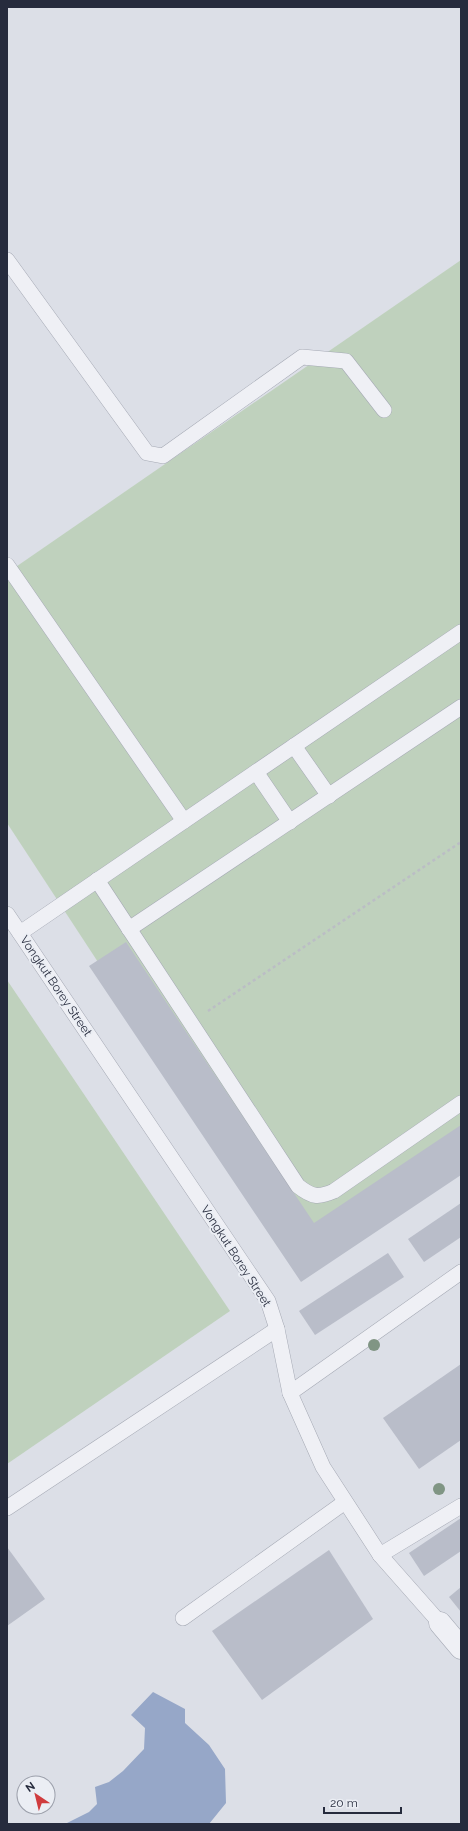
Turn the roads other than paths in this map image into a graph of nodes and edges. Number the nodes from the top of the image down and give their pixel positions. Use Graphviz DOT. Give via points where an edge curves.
graph roads {
  1 [pos="7,260"];
  2 [pos="384,410"];
  3 [pos="7,565"];
  4 [pos="461,632"];
  5 [pos="461,708"];
  6 [pos="294,746"];
  7 [pos="256,772"];
  8 [pos="329,796"];
  9 [pos="184,821"];
  10 [pos="290,822"];
  11 [pos="97,880"];
  12 [pos="7,914"];
  13 [pos="130,929"];
  14 [pos="20,933"];
  15 [pos="461,1103"];
  16 [pos="461,1272"];
  17 [pos="277,1329"];
  18 [pos="290,1393"];
  19 [pos="345,1502"];
  20 [pos="461,1506"];
  21 [pos="7,1508"];
  22 [pos="380,1555"];
  23 [pos="183,1618"];
  24 [pos="440,1623"];
  25 [pos="461,1648"];
  1 -- 2 [label="lane" via="147,453 163,456 302,357 346,361"];
  3 -- 9 [label="lane"];
  4 -- 6 [label="lane"];
  5 -- 8 [label="lane"];
  6 -- 7 [label="lane"];
  6 -- 8 [label="lane"];
  7 -- 9 [label="lane"];
  7 -- 10 [label="lane"];
  8 -- 10 [label="lane"];
  9 -- 11 [label="lane"];
  10 -- 13 [label="lane"];
  11 -- 13 [label="lane"];
  11 -- 14 [label="lane"];
  12 -- 14 [label="lane, Vongkut Borey Street"];
  13 -- 15 [label="lane" via="298,1186 308,1194 321,1196 334,1191"];
  14 -- 17 [label="lane, Vongkut Borey Street" via="268,1302"];
  16 -- 18 [label="lane"];
  17 -- 18 [label="lane, Vongkut Borey Street"];
  17 -- 21 [label="lane"];
  18 -- 19 [label="lane, Vongkut Borey Street" via="322,1467"];
  19 -- 22 [label="lane, Vongkut Borey Street"];
  19 -- 23 [label="lane"];
  20 -- 22 [label="lane"];
  22 -- 24 [label="lane, Vongkut Borey Street"];
  24 -- 25 [label="street, Vongkut Borey Street"];
}
